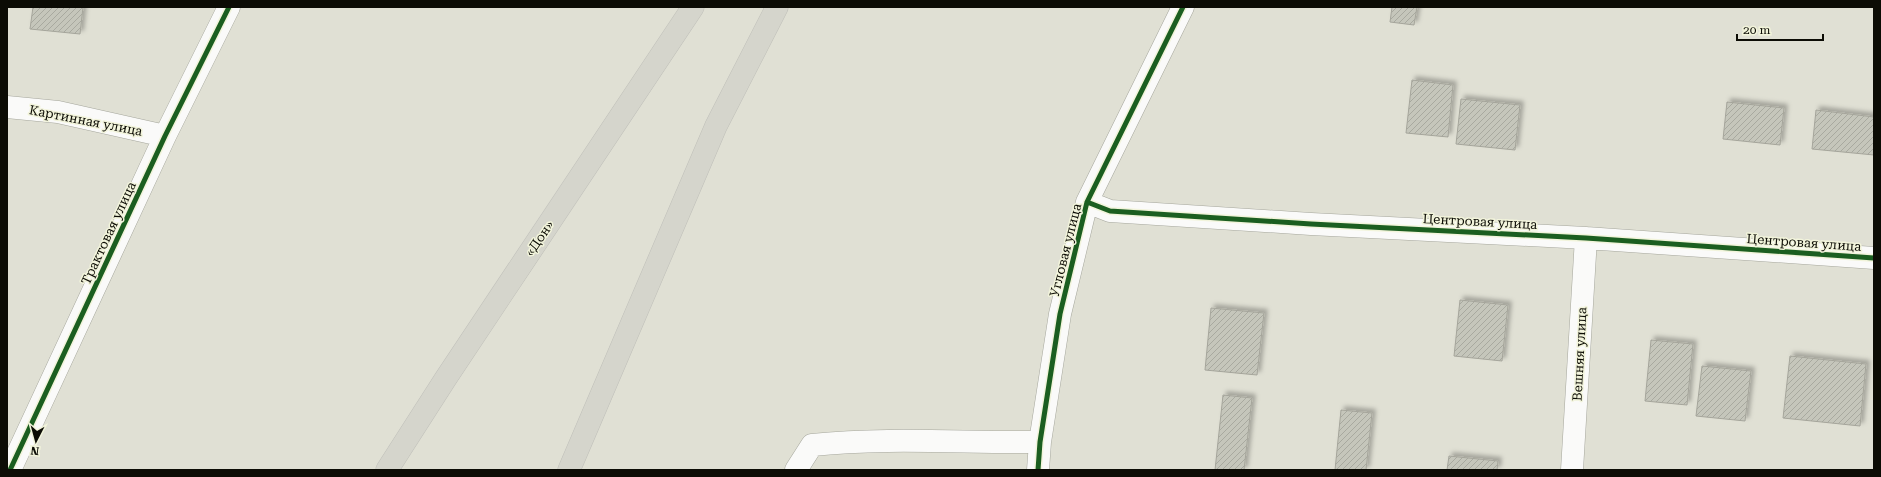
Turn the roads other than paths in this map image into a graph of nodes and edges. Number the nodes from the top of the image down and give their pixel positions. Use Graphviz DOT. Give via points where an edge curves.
graph roads {
  1 [pos="230,7"];
  2 [pos="692,7"];
  3 [pos="777,7"];
  4 [pos="1183,7"];
  5 [pos="7,107"];
  6 [pos="165,136"];
  7 [pos="1087,202"];
  8 [pos="1586,238"];
  9 [pos="1874,258"];
  10 [pos="1040,442"];
  11 [pos="10,470"];
  12 [pos="388,470"];
  13 [pos="570,470"];
  14 [pos="796,470"];
  15 [pos="1038,470"];
  16 [pos="1572,470"];
  1 -- 6 [label="street, Трактовая улица"];
  2 -- 12 [label="highway, «Дон»" via="446,378"];
  3 -- 13 [label="highway" via="716,126"];
  4 -- 7 [label="street, Угловая улица"];
  5 -- 6 [label="street, Картинная улица" via="58,112"];
  6 -- 11 [label="street, Трактовая улица"];
  7 -- 8 [label="street, Центровая улица" via="1110,211"];
  7 -- 10 [label="street, Угловая улица" via="1060,314"];
  8 -- 9 [label="street, Центровая улица"];
  8 -- 16 [label="street, Вешняя улица"];
  10 -- 14 [label="street" via="900,440 812,445"];
  10 -- 15 [label="street, Угловая улица"];
}
